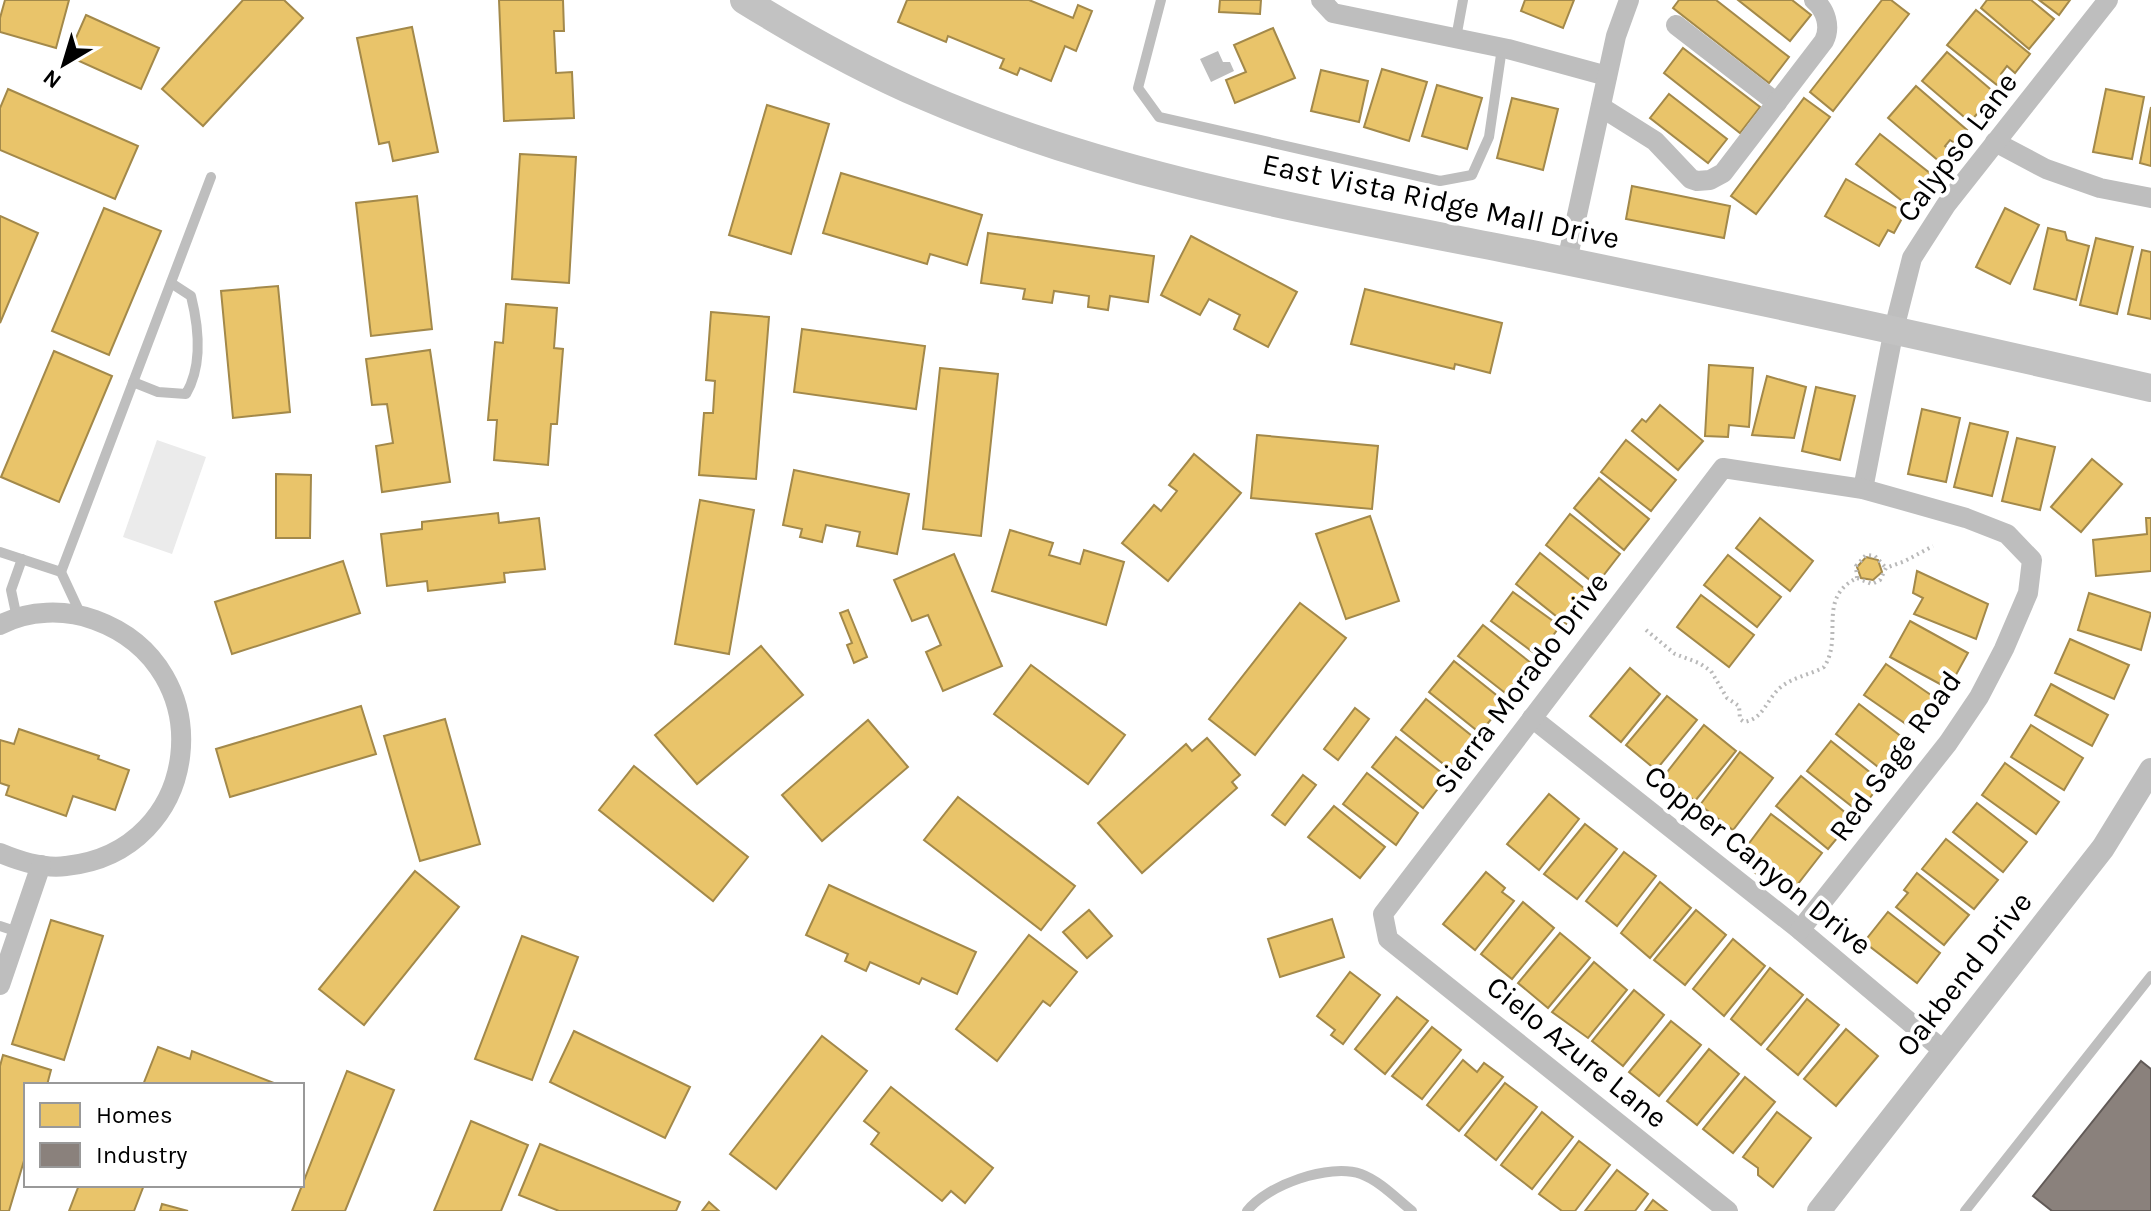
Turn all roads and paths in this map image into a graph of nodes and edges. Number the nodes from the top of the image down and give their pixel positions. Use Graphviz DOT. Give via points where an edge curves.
graph roads {
  1 [pos="744,0"];
  2 [pos="1161,0"];
  3 [pos="1321,0"];
  4 [pos="1463,0"];
  5 [pos="1629,0"];
  6 [pos="1814,0"];
  7 [pos="2108,0"];
  8 [pos="1676,25"];
  9 [pos="1456,38"];
  10 [pos="1502,48"];
  11 [pos="1607,76"];
  12 [pos="1777,103"];
  13 [pos="1601,107"];
  14 [pos="1995,142"];
  15 [pos="211,177"];
  16 [pos="2151,198"];
  17 [pos="1567,261"];
  18 [pos="171,283"];
  19 [pos="1894,329"];
  20 [pos="133,382"];
  21 [pos="2151,388"];
  22 [pos="1863,489"];
  23 [pos="1933,546"];
  24 [pos="0,552"];
  25 [pos="22,559"];
  26 [pos="1886,568"];
  27 [pos="61,572"];
  28 [pos="1857,578"];
  29 [pos="81,615"];
  30 [pos="8,622"];
  31 [pos="1646,630"];
  32 [pos="1532,718"];
  33 [pos="2151,770"];
  34 [pos="0,856"];
  35 [pos="41,865"];
  36 [pos="9,929"];
  37 [pos="1800,930"];
  38 [pos="1388,939"];
  39 [pos="2151,976"];
  40 [pos="0,985"];
  41 [pos="1944,1051"];
  42 [pos="1824,1209"];
  43 [pos="1247,1211"];
  44 [pos="1412,1211"];
  45 [pos="1728,1211"];
  46 [pos="1965,1211"];
  1 -- 17 [label="main road, East Vista Ridge Mall Drive" via="866,69 1022,134 1199,186"];
  2 -- 10 [label="lane" via="1138,88 1159,117 1440,181 1472,175 1489,137"];
  3 -- 9 [label="street" via="1333,13"];
  4 -- 9 [label="lane"];
  5 -- 11 [label="street"];
  6 -- 12 [label="street" via="1827,18 1828,34"];
  7 -- 14 [label="street, Calypso Lane"];
  8 -- 12 [label="street"];
  9 -- 10 [label="street"];
  10 -- 11 [label="street"];
  11 -- 13 [label="street"];
  12 -- 13 [label="street" via="1723,173 1697,181 1655,141"];
  13 -- 17 [label="street"];
  14 -- 16 [label="street" via="2046,169"];
  14 -- 19 [label="street, Calypso Lane" via="1912,258"];
  15 -- 18 [label="lane"];
  17 -- 19 [label="main road, East Vista Ridge Mall Drive"];
  18 -- 20 [label="lane"];
  18 -- 20 [label="lane" via="191,296 198,342 195,379 186,394 158,392"];
  19 -- 21 [label="main road, East Vista Ridge Mall Drive"];
  19 -- 22 [label="street, Calypso Lane"];
  20 -- 27 [label="lane"];
  22 -- 32 [label="street, Sierra Morado Drive" via="1723,468"];
  22 -- 37 [label="street, Red Sage Road" via="2007,534 2032,560 2028,593 1979,697 1948,743"];
  23 -- 26 [label="path"];
  24 -- 25 [label="lane"];
  25 -- 27 [label="lane"];
  25 -- 30 [label="lane" via="11,590"];
  26 -- 28 [label="path" via="1872,584"];
  26 -- 28 [label="path" via="1875,556 1866,555 1856,566"];
  27 -- 29 [label="lane"];
  28 -- 31 [label="path" via="1837,593 1824,667 1786,683 1751,721 1740,719 1739,706 1727,698 1711,671 1675,654"];
  29 -- 30 [label="street" via="44,612"];
  29 -- 35 [label="street" via="115,627 145,649 167,678 180,712 182,749 175,784 157,816 131,842 100,859 64,867"];
  32 -- 37 [label="street, Copper Canyon Drive"];
  32 -- 38 [label="street, Sierra Morado Drive" via="1383,914"];
  33 -- 41 [label="street, Oakbend Drive" via="2103,848"];
  34 -- 35 [label="street"];
  35 -- 36 [label="street"];
  36 -- 40 [label="street"];
  37 -- 41 [label="street, Copper Canyon Drive"];
  38 -- 45 [label="street, Cielo Azure Lane"];
  39 -- 46 [label="lane"];
  41 -- 42 [label="street, Oakbend Drive"];
  43 -- 44 [label="lane" via="1282,1185 1335,1171 1374,1180"];
}
